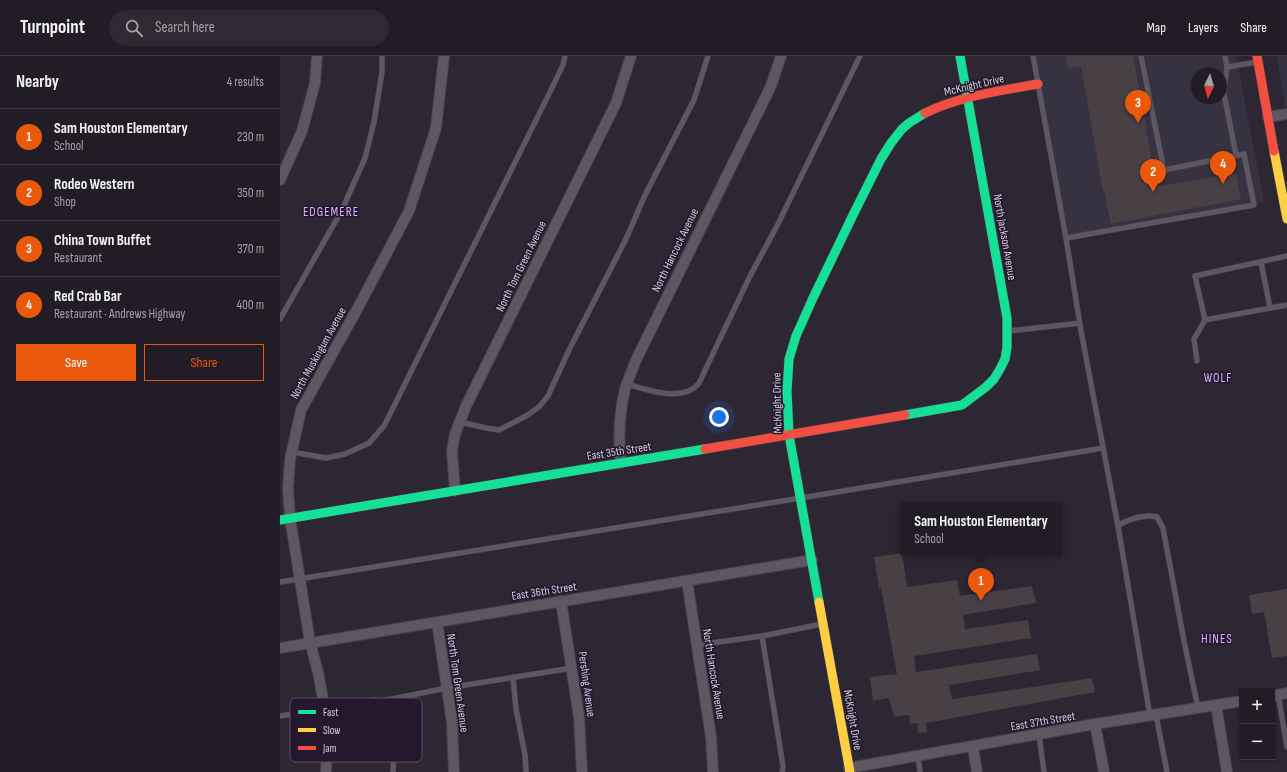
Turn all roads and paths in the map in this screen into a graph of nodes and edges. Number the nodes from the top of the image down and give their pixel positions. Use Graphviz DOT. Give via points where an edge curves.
graph roads {
  1 [pos="317,56"];
  2 [pos="382,56"];
  3 [pos="444,56"];
  4 [pos="566,56"];
  5 [pos="631,56"];
  6 [pos="708,56"];
  7 [pos="781,56"];
  8 [pos="860,56"];
  9 [pos="960,56"];
  10 [pos="1033,56"];
  11 [pos="1141,56"];
  12 [pos="1224,56"];
  13 [pos="1258,59"];
  14 [pos="1227,67"];
  15 [pos="1038,84"];
  16 [pos="967,97"];
  17 [pos="1287,114"];
  18 [pos="1268,117"];
  19 [pos="1236,155"];
  20 [pos="280,180"];
  21 [pos="1287,219"];
  22 [pos="1066,238"];
  23 [pos="1287,256"];
  24 [pos="1261,262"];
  25 [pos="1287,305"];
  26 [pos="1270,308"];
  27 [pos="280,319"];
  28 [pos="1205,320"];
  29 [pos="1080,323"];
  30 [pos="1008,332"];
  31 [pos="1197,361"];
  32 [pos="627,384"];
  33 [pos="962,405"];
  34 [pos="460,422"];
  35 [pos="789,435"];
  36 [pos="1103,448"];
  37 [pos="292,452"];
  38 [pos="621,463"];
  39 [pos="455,491"];
  40 [pos="801,498"];
  41 [pos="285,519"];
  42 [pos="1118,526"];
  43 [pos="812,560"];
  44 [pos="300,579"];
  45 [pos="687,580"];
  46 [pos="280,582"];
  47 [pos="562,601"];
  48 [pos="437,622"];
  49 [pos="823,624"];
  50 [pos="762,636"];
  51 [pos="310,642"];
  52 [pos="697,645"];
  53 [pos="280,648"];
  54 [pos="572,668"];
  55 [pos="513,678"];
  56 [pos="447,688"];
  57 [pos="1279,694"];
  58 [pos="322,698"];
  59 [pos="397,698"];
  60 [pos="1239,701"];
  61 [pos="1216,705"];
  62 [pos="1198,708"];
  63 [pos="290,715"];
  64 [pos="1153,715"];
  65 [pos="280,716"];
  66 [pos="1096,724"];
  67 [pos="1039,735"];
  68 [pos="972,747"];
  69 [pos="1287,748"];
  70 [pos="918,756"];
  71 [pos="326,762"];
  72 [pos="393,762"];
  73 [pos="850,770"];
  74 [pos="326,772"];
  75 [pos="393,772"];
  76 [pos="454,772"];
  77 [pos="526,772"];
  78 [pos="582,772"];
  79 [pos="713,772"];
  80 [pos="782,772"];
  81 [pos="920,772"];
  82 [pos="977,772"];
  83 [pos="1044,772"];
  84 [pos="1104,772"];
  85 [pos="1167,772"];
  86 [pos="1228,772"];
  1 -- 20 [label="street" via="315,83 302,131"];
  2 -- 27 [label="lane" via="374,122 365,158 342,210"];
  3 -- 37 [label="street, North Muskingum Avenue" via="436,128 409,211 301,410"];
  4 -- 37 [label="lane" via="384,426 369,443 345,454 326,458"];
  5 -- 34 [label="street, North Tom Green Avenue" via="616,103"];
  6 -- 34 [label="lane" via="694,100 548,396 539,407 499,430"];
  7 -- 32 [label="street, North Hancock Avenue" via="771,86 636,360"];
  8 -- 32 [label="lane" via="699,383 695,388 685,392 663,393"];
  9 -- 16 [label="street, North Jackson Avenue"];
  10 -- 15 [label="lane"];
  11 -- 19 [label="lane" via="1164,170"];
  12 -- 14 [label="lane"];
  13 -- 14 [label="lane"];
  13 -- 18 [label="street"];
  14 -- 19 [label="lane" via="1224,94"];
  15 -- 16 [label="street, McKnight Drive"];
  15 -- 22 [label="lane"];
  16 -- 30 [label="street, North Jackson Avenue"];
  16 -- 35 [label="street, McKnight Drive" via="934,108 908,124 890,145 878,165 815,294 792,348 787,388"];
  17 -- 18 [label="street"];
  18 -- 21 [label="street"];
  19 -- 22 [label="lane" via="1244,154 1254,205"];
  22 -- 29 [label="lane"];
  23 -- 24 [label="lane"];
  24 -- 26 [label="lane"];
  24 -- 28 [label="lane" via="1195,276"];
  25 -- 26 [label="lane"];
  26 -- 28 [label="lane"];
  28 -- 31 [label="lane" via="1194,339"];
  29 -- 30 [label="lane"];
  29 -- 36 [label="lane"];
  30 -- 33 [label="street, North Jackson Avenue" via="1007,349 1000,369 980,393"];
  32 -- 38 [label="street, North Hancock Avenue" via="620,418"];
  33 -- 35 [label="street, East 35th Street"];
  34 -- 39 [label="street, North Tom Green Avenue" via="452,451"];
  35 -- 38 [label="street, East 35th Street"];
  35 -- 40 [label="street, McKnight Drive"];
  36 -- 40 [label="lane"];
  36 -- 42 [label="lane"];
  37 -- 41 [label="street, North Muskingum Avenue"];
  38 -- 39 [label="street, East 35th Street"];
  39 -- 41 [label="street, East 35th Street"];
  40 -- 43 [label="street, McKnight Drive"];
  40 -- 44 [label="lane"];
  41 -- 44 [label="street, North Muskingum Avenue"];
  42 -- 62 [label="lane" via="1124,521 1151,516 1157,517 1163,528"];
  42 -- 64 [label="lane"];
  43 -- 45 [label="street, East 36th Street"];
  43 -- 49 [label="street, McKnight Drive"];
  44 -- 46 [label="lane"];
  44 -- 51 [label="street, North Muskingum Avenue"];
  45 -- 47 [label="street, East 36th Street"];
  45 -- 52 [label="street, North Hancock Avenue"];
  47 -- 48 [label="street, East 36th Street"];
  47 -- 54 [label="street, Pershing Avenue"];
  48 -- 51 [label="street, East 36th Street"];
  48 -- 56 [label="street, North Tom Green Avenue"];
  49 -- 50 [label="lane"];
  49 -- 73 [label="street, McKnight Drive"];
  50 -- 52 [label="lane"];
  50 -- 80 [label="lane"];
  51 -- 53 [label="street, East 36th Street"];
  51 -- 58 [label="street, North Muskingum Avenue"];
  52 -- 79 [label="street, North Hancock Avenue" via="711,737"];
  54 -- 55 [label="lane"];
  54 -- 78 [label="street, Pershing Avenue" via="580,717"];
  55 -- 56 [label="lane"];
  55 -- 77 [label="lane" via="516,709 526,756"];
  56 -- 59 [label="lane"];
  56 -- 76 [label="street, North Tom Green Avenue" via="452,722"];
  57 -- 69 [label="lane"];
  60 -- 61 [label="street, East 37th Street"];
  61 -- 62 [label="street, East 37th Street"];
  61 -- 86 [label="street"];
  62 -- 64 [label="street, East 37th Street"];
  63 -- 65 [label="lane"];
  64 -- 66 [label="street, East 37th Street"];
  64 -- 85 [label="lane"];
  66 -- 67 [label="street, East 37th Street"];
  66 -- 84 [label="street"];
  67 -- 68 [label="street, East 37th Street"];
  67 -- 83 [label="lane"];
  68 -- 70 [label="street, East 37th Street"];
  68 -- 82 [label="street"];
  70 -- 73 [label="street, East 37th Street"];
  70 -- 81 [label="lane"];
  71 -- 74 [label="street, North Muskingum Avenue"];
  72 -- 75 [label="lane"];
}
